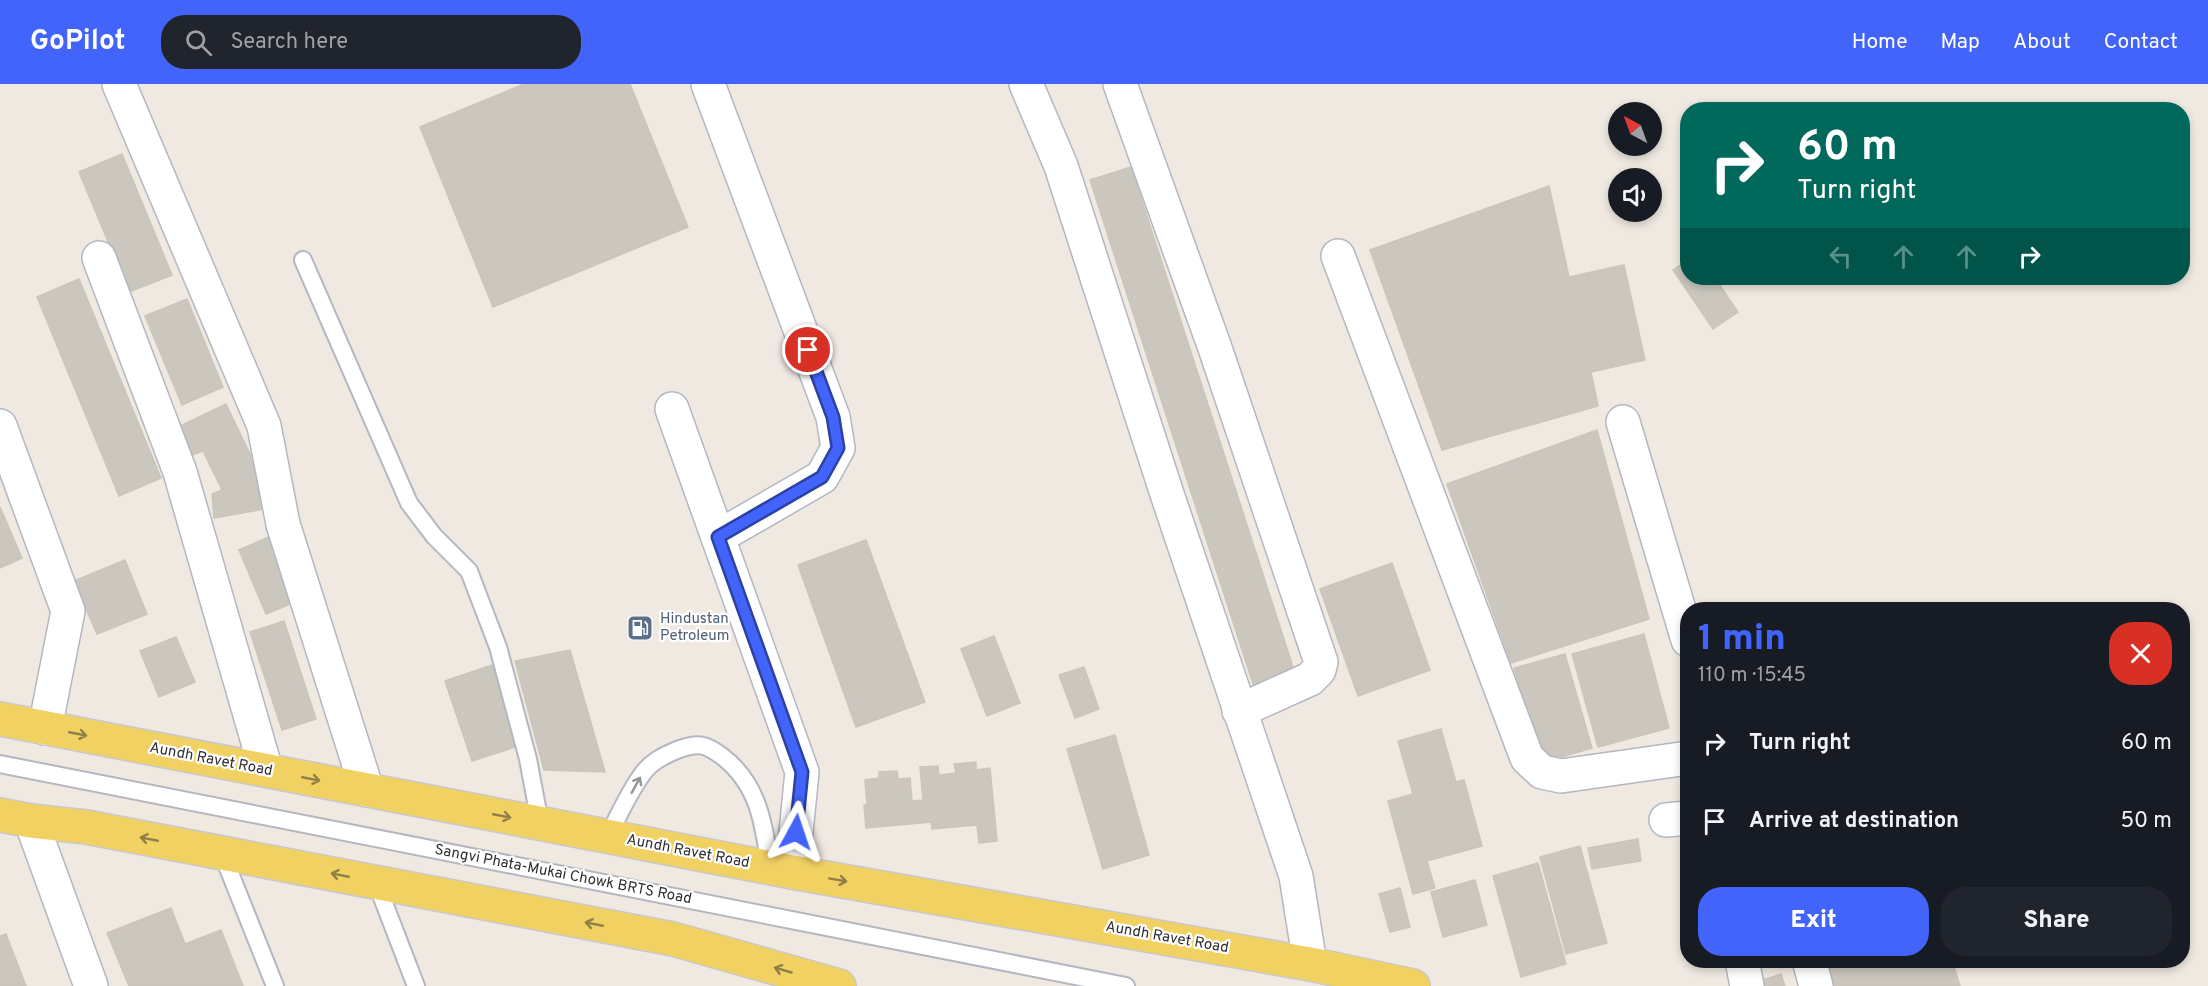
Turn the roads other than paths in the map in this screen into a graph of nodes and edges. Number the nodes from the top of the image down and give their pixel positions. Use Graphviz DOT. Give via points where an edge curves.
graph roads {
  1 [pos="119,84"];
  2 [pos="708,84"];
  3 [pos="1026,84"];
  4 [pos="1120,84"];
  5 [pos="1338,256"];
  6 [pos="99,258"];
  7 [pos="303,260"];
  8 [pos="672,409"];
  9 [pos="1623,422"];
  10 [pos="0,426"];
  11 [pos="718,537"];
  12 [pos="1680,613"];
  13 [pos="1239,711"];
  14 [pos="0,719"];
  15 [pos="45,728"];
  16 [pos="1680,760"];
  17 [pos="0,764"];
  18 [pos="266,770"];
  19 [pos="367,790"];
  20 [pos="16,818"];
  21 [pos="540,823"];
  22 [pos="608,836"];
  23 [pos="222,853"];
  24 [pos="781,870"];
  25 [pos="376,882"];
  26 [pos="1310,964"];
  27 [pos="1744,968"];
  28 [pos="1811,968"];
  29 [pos="91,986"];
  30 [pos="275,986"];
  31 [pos="416,986"];
  32 [pos="839,986"];
  33 [pos="1126,986"];
  34 [pos="1413,986"];
  35 [pos="1747,986"];
  36 [pos="1816,986"];
  1 -- 19 [label="street" via="264,426 282,524"];
  2 -- 11 [label="street" via="833,417 838,448 822,477"];
  3 -- 13 [label="street" via="1061,166"];
  4 -- 13 [label="street" via="1215,348 1321,662 1310,679"];
  5 -- 16 [label="street" via="1527,758 1542,772 1560,776"];
  6 -- 18 [label="street" via="180,472"];
  7 -- 21 [label="lane" via="409,503 469,572 498,647 528,759"];
  8 -- 11 [label="street"];
  9 -- 12 [label="street"];
  10 -- 15 [label="street" via="68,611"];
  11 -- 24 [label="street" via="802,772"];
  13 -- 26 [label="street" via="1296,876"];
  14 -- 15 [label="main road, Aundh Ravet Road"];
  15 -- 18 [label="main road, Aundh Ravet Road, one-way"];
  17 -- 33 [label="lane, Sangvi Phata-Mukai Chowk BRTS Road"];
  18 -- 19 [label="main road, Aundh Ravet Road, one-way"];
  19 -- 21 [label="main road, Aundh Ravet Road, one-way"];
  23 -- 20 [label="main road, one-way"];
  20 -- 29 [label="street"];
  21 -- 22 [label="main road, Aundh Ravet Road"];
  22 -- 24 [label="main road, Aundh Ravet Road"];
  22 -- 24 [label="lane, one-way" via="641,775 658,758 689,746 708,746 734,766 753,790"];
  25 -- 23 [label="main road, one-way"];
  23 -- 30 [label="lane"];
  24 -- 26 [label="main road, Aundh Ravet Road, one-way"];
  25 -- 31 [label="lane"];
  32 -- 25 [label="main road, one-way" via="673,939"];
  26 -- 34 [label="main road, Aundh Ravet Road"];
  27 -- 35 [label="street"];
  28 -- 36 [label="street"];
}
